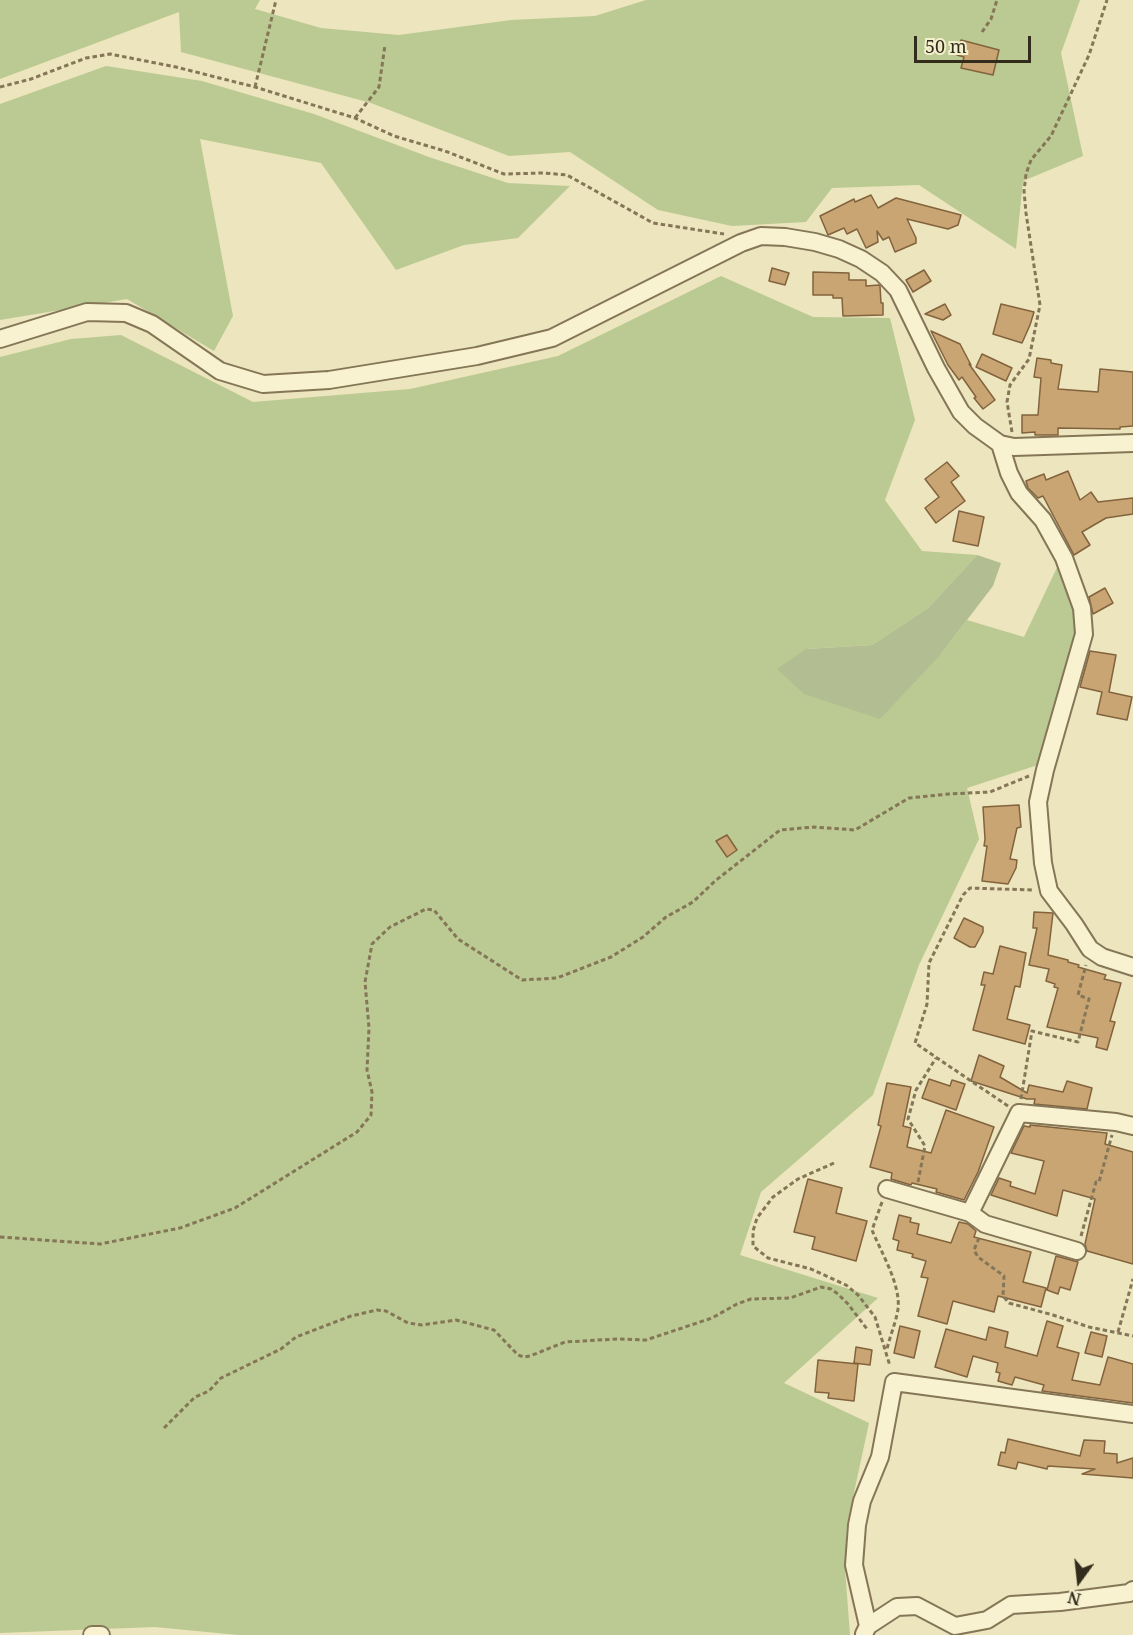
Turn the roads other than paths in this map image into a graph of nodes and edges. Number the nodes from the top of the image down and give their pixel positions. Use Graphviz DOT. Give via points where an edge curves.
graph roads {
  1 [pos="0,339"];
  2 [pos="1133,443"];
  3 [pos="1007,446"];
  4 [pos="1133,967"];
  5 [pos="1133,1126"];
  6 [pos="887,1189"];
  7 [pos="970,1213"];
  8 [pos="1077,1251"];
  9 [pos="1133,1414"];
  10 [pos="1133,1590"];
  11 [pos="866,1630"];
  12 [pos="92,1635"];
  13 [pos="101,1635"];
  1 -- 3 [label="street" via="87,312 126,313 152,324 220,371 263,384 329,380 477,356 552,338 741,243 761,236 785,237 839,249 882,273 898,290 961,412"];
  2 -- 3 [label="street"];
  3 -- 4 [label="street" via="1009,472 1018,493 1043,520 1065,558 1082,608 1084,634 1038,802 1049,891 1090,949"];
  5 -- 7 [label="street" via="1019,1113"];
  6 -- 7 [label="street"];
  7 -- 8 [label="street" via="985,1224"];
  9 -- 11 [label="street" via="894,1382 880,1458 862,1501 857,1525 854,1565"];
  10 -- 11 [label="street" via="1060,1602 1011,1605 987,1620 955,1626 917,1606 897,1606"];
  12 -- 13 [label="street"];
}
